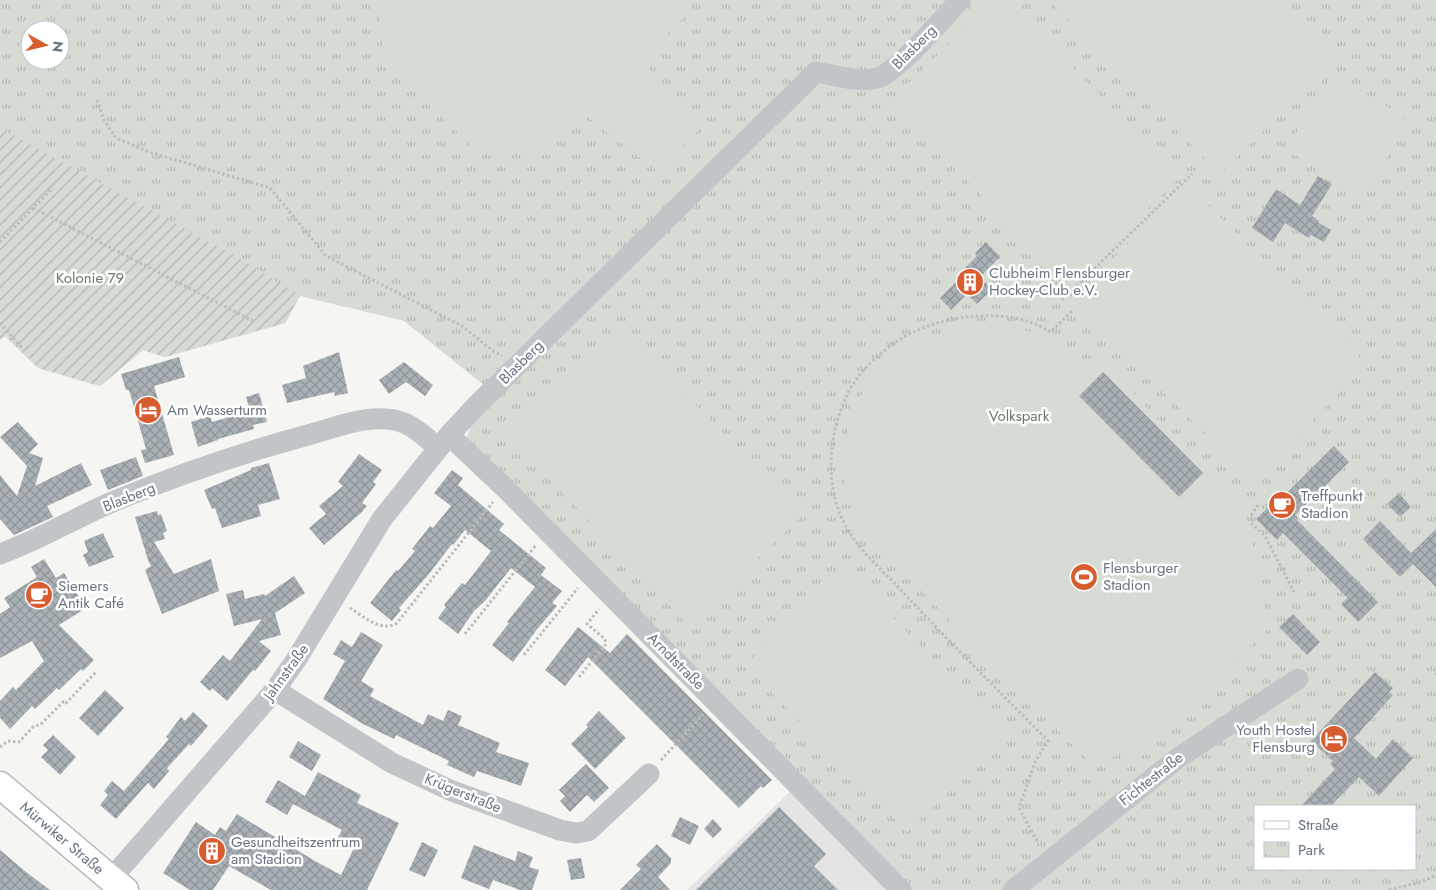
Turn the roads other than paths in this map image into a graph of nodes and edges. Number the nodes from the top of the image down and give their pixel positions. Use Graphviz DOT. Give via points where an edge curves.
graph roads {
  1 [pos="960,0"];
  2 [pos="443,441"];
  3 [pos="0,554"];
  4 [pos="1298,679"];
  5 [pos="275,690"];
  6 [pos="649,774"];
  7 [pos="0,785"];
  8 [pos="118,885"];
  9 [pos="901,890"];
  10 [pos="1012,890"];
  1 -- 2 [label="street, Blasberg" via="894,68 878,78 864,80 816,72"];
  2 -- 3 [label="street, Blasberg" via="412,426 387,419 359,421 192,472 109,503 23,546"];
  2 -- 5 [label="street, Jahnstraße" via="382,519"];
  2 -- 9 [label="street, Arndtstraße" via="505,488"];
  4 -- 10 [label="street, Fichtestraße" via="1178,758"];
  5 -- 6 [label="street, Krügerstraße" via="392,763 452,791 560,830 576,833 588,830"];
  5 -- 8 [label="street, Jahnstraße"];
  7 -- 8 [label="main road, Mürwiker Straße"];
}
